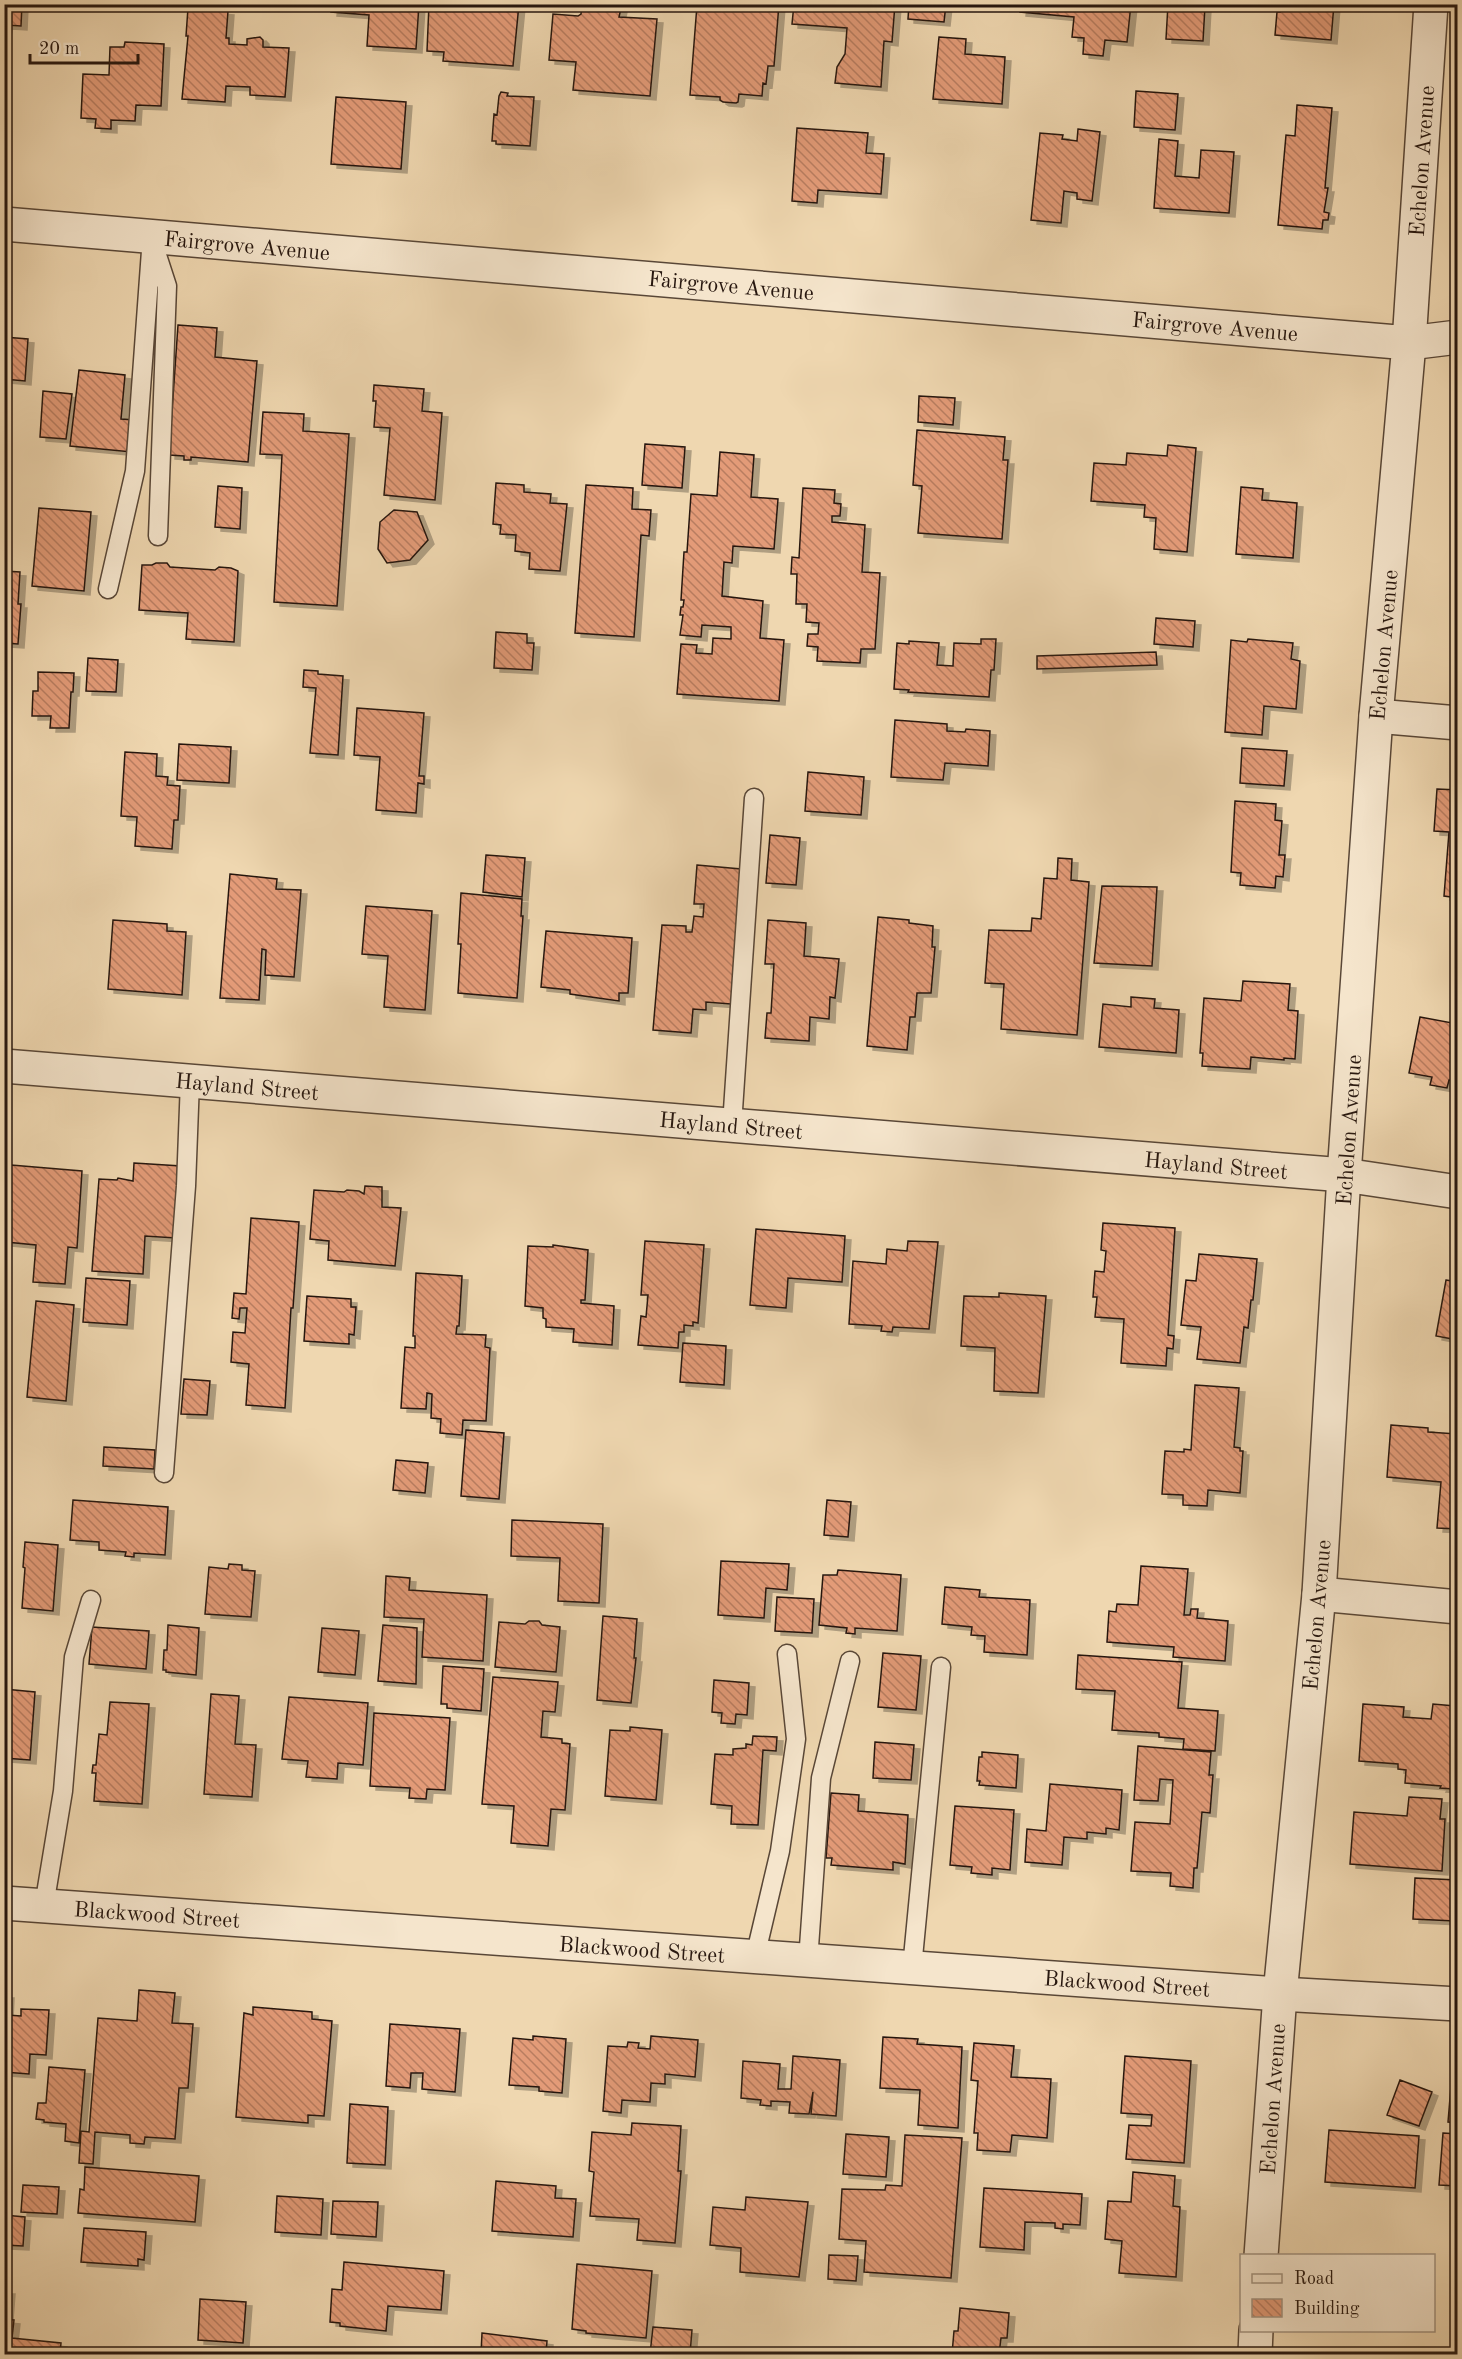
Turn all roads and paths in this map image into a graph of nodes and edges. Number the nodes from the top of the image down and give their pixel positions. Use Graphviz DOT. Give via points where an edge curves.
graph roads {
  1 [pos="1431,4"];
  2 [pos="4,224"];
  3 [pos="152,237"];
  4 [pos="1458,337"];
  5 [pos="1409,343"];
  6 [pos="158,536"];
  7 [pos="108,589"];
  8 [pos="1376,716"];
  9 [pos="1458,723"];
  10 [pos="754,798"];
  11 [pos="4,1066"];
  12 [pos="190,1081"];
  13 [pos="732,1125"];
  14 [pos="1344,1175"];
  15 [pos="1458,1192"];
  16 [pos="164,1473"];
  17 [pos="1320,1594"];
  18 [pos="91,1600"];
  19 [pos="1458,1607"];
  20 [pos="787,1654"];
  21 [pos="850,1661"];
  22 [pos="941,1667"];
  23 [pos="4,1903"];
  24 [pos="44,1906"];
  25 [pos="755,1957"];
  26 [pos="808,1961"];
  27 [pos="912,1968"];
  28 [pos="1280,1994"];
  29 [pos="1458,2004"];
  30 [pos="1262,2254"];
  31 [pos="1256,2332"];
  32 [pos="1255,2355"];
  1 -- 5 [label="street, Echelon Avenue"];
  2 -- 3 [label="street, Fairgrove Avenue"];
  3 -- 5 [label="street, Fairgrove Avenue"];
  3 -- 6 [label="lane" via="168,286"];
  3 -- 7 [label="lane" via="135,471"];
  4 -- 5 [label="street, Fairgrove Avenue"];
  5 -- 8 [label="street, Echelon Avenue"];
  8 -- 9 [label="street"];
  8 -- 14 [label="street, Echelon Avenue"];
  10 -- 13 [label="lane"];
  11 -- 12 [label="street, Hayland Street"];
  12 -- 13 [label="street, Hayland Street"];
  12 -- 16 [label="lane" via="188,1166"];
  13 -- 14 [label="street, Hayland Street"];
  14 -- 15 [label="street, Hayland Street"];
  14 -- 17 [label="street, Echelon Avenue"];
  17 -- 19 [label="street"];
  17 -- 28 [label="street, Echelon Avenue"];
  18 -- 24 [label="lane" via="74,1657 63,1791"];
  20 -- 25 [label="lane" via="796,1739 780,1851"];
  21 -- 26 [label="lane" via="821,1778"];
  22 -- 27 [label="lane"];
  23 -- 24 [label="street, Blackwood Street"];
  24 -- 25 [label="street, Blackwood Street"];
  25 -- 26 [label="street, Blackwood Street"];
  26 -- 27 [label="street, Blackwood Street"];
  27 -- 28 [label="street, Blackwood Street"];
  28 -- 29 [label="street, Blackwood Street"];
  28 -- 30 [label="street, Echelon Avenue"];
  31 -- 32 [label="street"];
}
